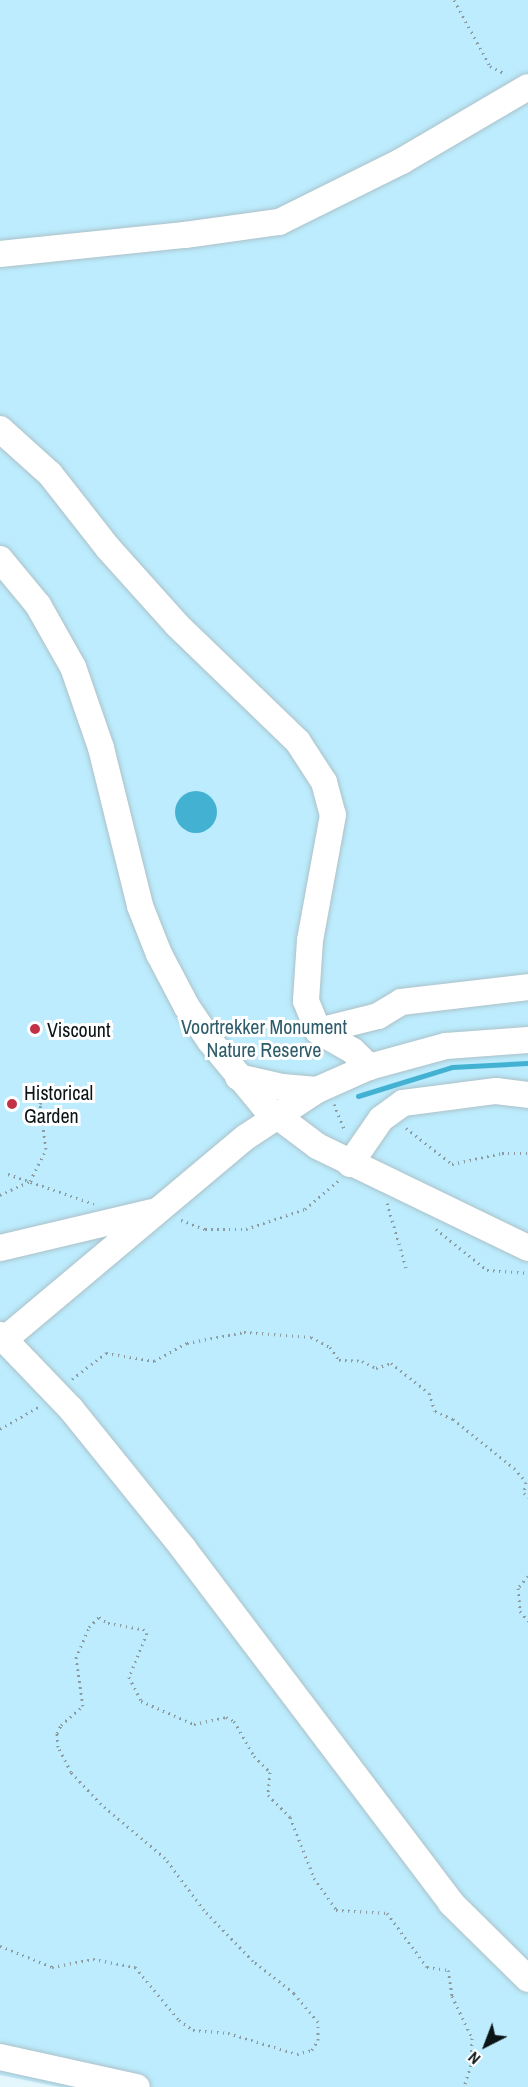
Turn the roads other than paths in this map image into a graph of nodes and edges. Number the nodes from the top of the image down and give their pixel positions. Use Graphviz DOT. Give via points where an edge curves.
graph roads {
  1 [pos="519,82"];
  2 [pos="0,254"];
  3 [pos="0,429"];
  4 [pos="0,559"];
  5 [pos="528,987"];
  6 [pos="318,1031"];
  7 [pos="528,1040"];
  8 [pos="369,1067"];
  9 [pos="238,1077"];
  10 [pos="324,1092"];
  11 [pos="528,1095"];
  12 [pos="275,1115"];
  13 [pos="350,1164"];
  14 [pos="172,1209"];
  15 [pos="0,1248"];
  16 [pos="528,1248"];
  17 [pos="2,1337"];
  18 [pos="528,1979"];
  19 [pos="0,2057"];
  20 [pos="137,2087"];
  1 -- 2 [label="street" via="402,161 279,222 185,236"];
  3 -- 6 [label="street" via="50,474 108,548 177,625 298,742 324,782 333,815 310,940 306,1000"];
  4 -- 9 [label="street" via="38,605 61,642 84,693 125,854 159,954 187,1007"];
  5 -- 6 [label="street" via="401,1002 378,1016"];
  6 -- 8 [label="street" via="353,1051"];
  7 -- 8 [label="street" via="446,1046"];
  8 -- 10 [label="street"];
  9 -- 10 [label="street"];
  9 -- 12 [label="street"];
  10 -- 12 [label="street"];
  11 -- 13 [label="street" via="496,1091 403,1103 388,1114"];
  12 -- 13 [label="street"];
  12 -- 14 [label="street"];
  13 -- 16 [label="street"];
  14 -- 15 [label="street"];
  14 -- 17 [label="street"];
  17 -- 18 [label="street" via="71,1409 183,1548 451,1903"];
  19 -- 20 [label="street"];
}
